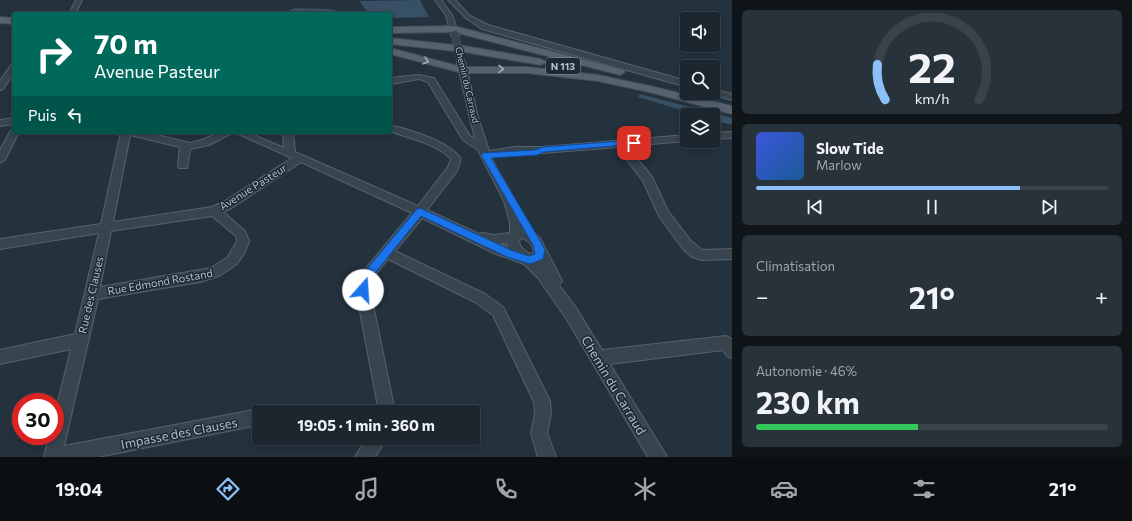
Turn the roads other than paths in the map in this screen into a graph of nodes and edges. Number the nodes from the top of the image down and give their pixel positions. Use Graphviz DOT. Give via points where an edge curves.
graph roads {
  1 [pos="80,0"];
  2 [pos="438,0"];
  3 [pos="451,0"];
  4 [pos="73,12"];
  5 [pos="0,20"];
  6 [pos="12,21"];
  7 [pos="0,23"];
  8 [pos="12,25"];
  9 [pos="392,30"];
  10 [pos="455,32"];
  11 [pos="392,41"];
  12 [pos="392,51"];
  13 [pos="462,66"];
  14 [pos="12,70"];
  15 [pos="392,81"];
  16 [pos="680,82"];
  17 [pos="0,87"];
  18 [pos="680,89"];
  19 [pos="720,94"];
  20 [pos="732,97"];
  21 [pos="712,100"];
  22 [pos="732,107"];
  23 [pos="12,121"];
  24 [pos="0,123"];
  25 [pos="392,129"];
  26 [pos="13,134"];
  27 [pos="126,134"];
  28 [pos="140,134"];
  29 [pos="225,134"];
  30 [pos="243,134"];
  31 [pos="289,134"];
  32 [pos="732,135"];
  33 [pos="720,136"];
  34 [pos="680,139"];
  35 [pos="620,144"];
  36 [pos="185,146"];
  37 [pos="484,152"];
  38 [pos="295,156"];
  39 [pos="0,160"];
  40 [pos="183,165"];
  41 [pos="494,172"];
  42 [pos="214,211"];
  43 [pos="420,212"];
  44 [pos="106,228"];
  45 [pos="466,233"];
  46 [pos="515,236"];
  47 [pos="533,238"];
  48 [pos="0,244"];
  49 [pos="540,250"];
  50 [pos="387,253"];
  51 [pos="732,254"];
  52 [pos="526,259"];
  53 [pos="92,294"];
  54 [pos="571,313"];
  55 [pos="80,340"];
  56 [pos="732,351"];
  57 [pos="0,357"];
  58 [pos="597,358"];
  59 [pos="386,405"];
  60 [pos="252,418"];
  61 [pos="373,445"];
  62 [pos="53,457"];
  63 [pos="364,457"];
  64 [pos="547,457"];
  65 [pos="658,457"];
  1 -- 4 [label="street"];
  2 -- 10 [label="street, Chemin du Carraud" via="449,15"];
  3 -- 16 [label="street" via="468,17 485,27"];
  5 -- 6 [label="main road"];
  7 -- 8 [label="main road"];
  9 -- 10 [label="main road"];
  10 -- 13 [label="street, Chemin du Carraud, bridge"];
  10 -- 18 [label="main road" via="508,42"];
  11 -- 22 [label="main road, N 113" via="545,62"];
  12 -- 13 [label="main road, one-way"];
  13 -- 22 [label="main road, one-way" via="598,78"];
  13 -- 37 [label="street, Chemin du Carraud"];
  14 -- 17 [label="street"];
  15 -- 37 [label="street" via="419,77 431,80 466,138"];
  19 -- 20 [label="street"];
  21 -- 22 [label="main road"];
  23 -- 24 [label="street"];
  25 -- 43 [label="street" via="445,148 456,159 453,168"];
  26 -- 39 [label="street"];
  27 -- 44 [label="street, Rue des Clauses"];
  28 -- 36 [label="street"];
  29 -- 36 [label="street" via="200,145"];
  30 -- 38 [label="street"];
  31 -- 38 [label="street"];
  32 -- 33 [label="street"];
  34 -- 35 [label="street"];
  35 -- 37 [label="street" via="493,156"];
  35 -- 51 [label="street" via="648,180 663,213 687,245 702,255"];
  36 -- 40 [label="street"];
  37 -- 41 [label="street, Chemin du Carraud"];
  38 -- 42 [label="street, Avenue Pasteur" via="229,204"];
  38 -- 43 [label="street"];
  41 -- 46 [label="street, Chemin du Carraud" via="516,218"];
  41 -- 47 [label="street, Chemin du Carraud" via="520,212"];
  42 -- 44 [label="street, Avenue Pasteur"];
  42 -- 53 [label="street, Rue Edmond Rostand" via="241,234 244,240 234,260 222,269 213,274"];
  43 -- 45 [label="street"];
  43 -- 50 [label="street"];
  44 -- 48 [label="street, Avenue Pasteur"];
  44 -- 53 [label="street, Rue des Clauses"];
  45 -- 46 [label="street" via="494,240"];
  45 -- 52 [label="street"];
  46 -- 47 [label="street" via="522,233"];
  46 -- 52 [label="street, Chemin du Carraud" via="514,247"];
  47 -- 49 [label="street, Chemin du Carraud"];
  49 -- 52 [label="street" via="540,256"];
  49 -- 54 [label="street, Chemin du Carraud"];
  50 -- 59 [label="street" via="368,274 363,284"];
  50 -- 64 [label="street" via="480,298 498,311 542,401 543,414 539,433"];
  52 -- 54 [label="street, Chemin du Carraud" via="543,274"];
  53 -- 55 [label="street, Rue des Clauses"];
  54 -- 58 [label="street, Chemin du Carraud"];
  55 -- 57 [label="street"];
  55 -- 62 [label="street, Rue des Clauses"];
  56 -- 58 [label="street" via="726,343"];
  58 -- 65 [label="street, Chemin du Carraud"];
  60 -- 62 [label="street, Impasse des Clauses"];
  61 -- 63 [label="street"];
}
